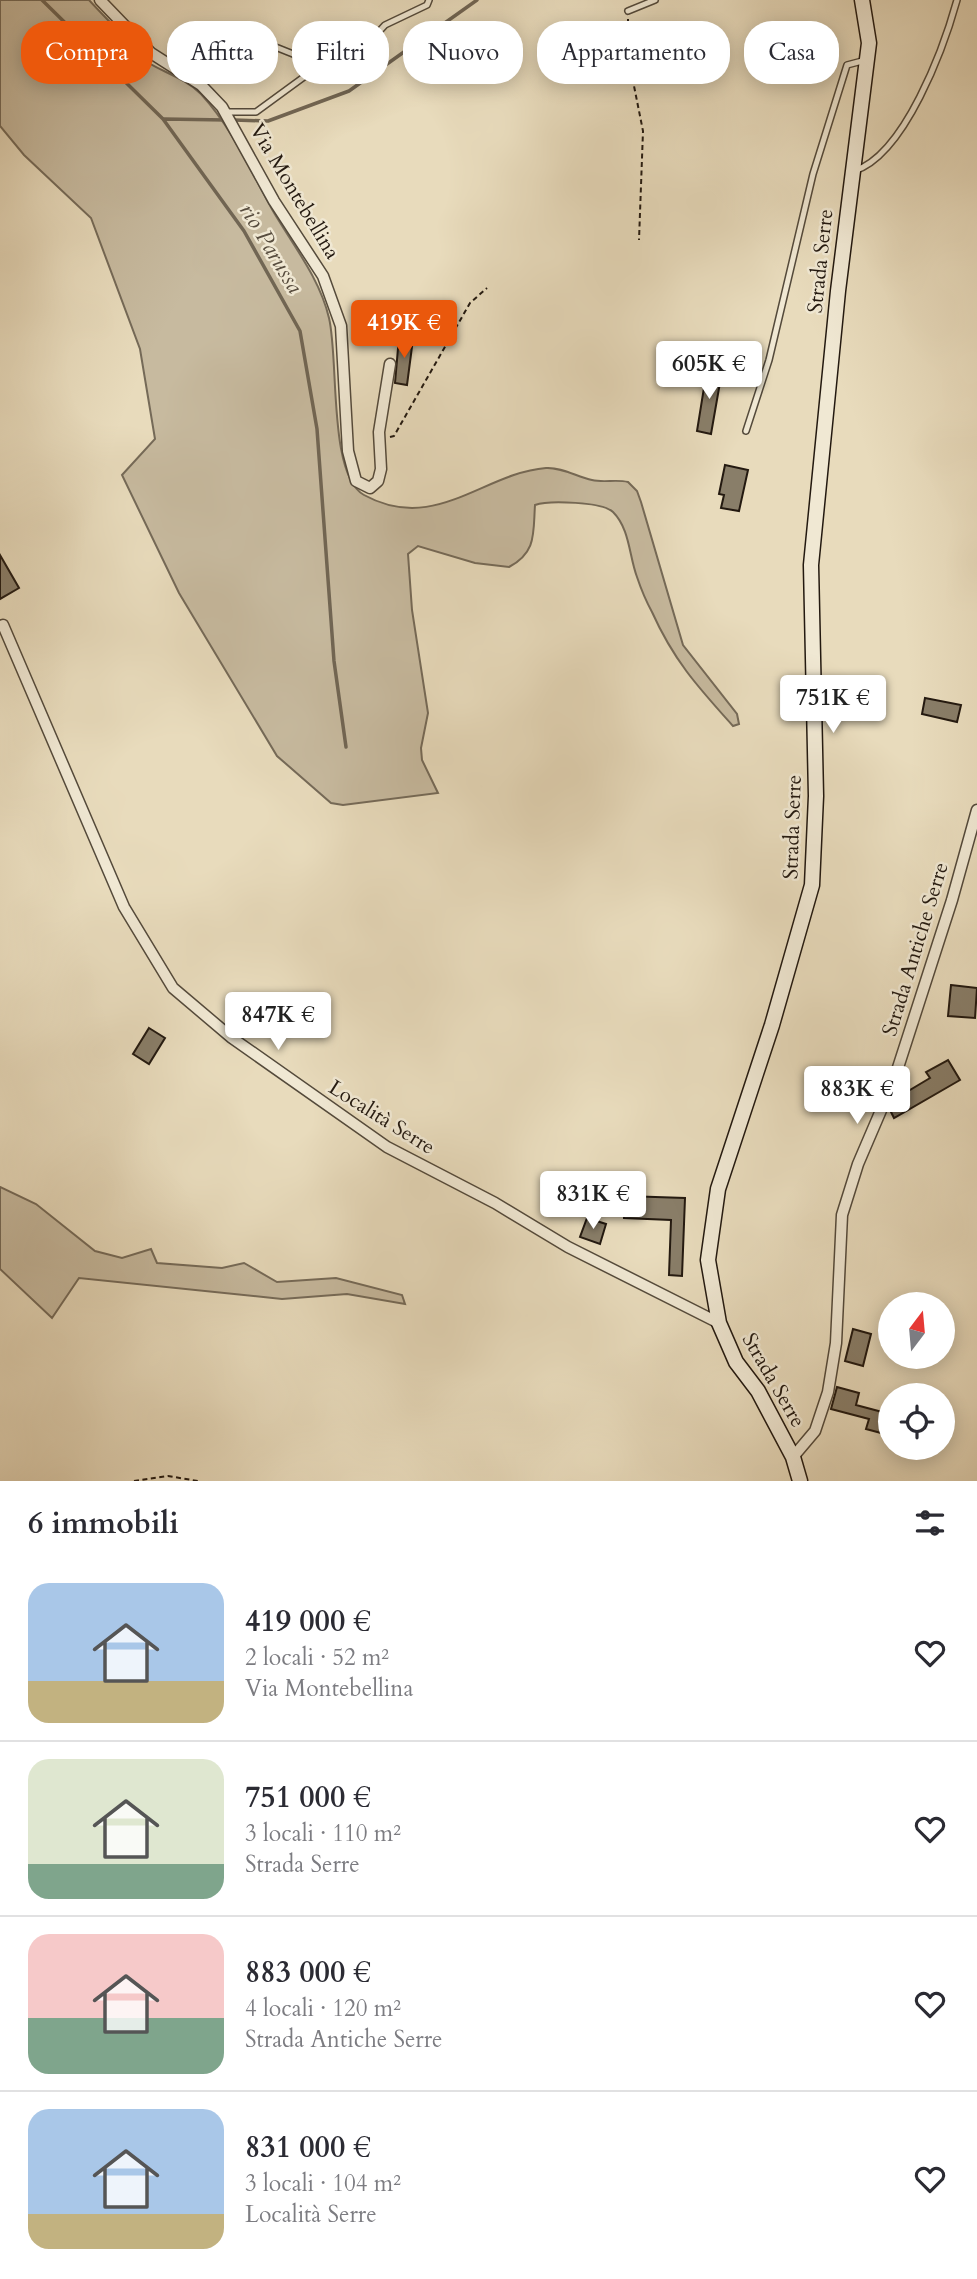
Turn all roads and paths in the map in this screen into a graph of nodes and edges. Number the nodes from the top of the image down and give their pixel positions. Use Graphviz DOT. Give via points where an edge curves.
graph roads {
  1 [pos="100,0"];
  2 [pos="429,0"];
  3 [pos="655,0"];
  4 [pos="862,0"];
  5 [pos="957,0"];
  6 [pos="628,11"];
  7 [pos="389,24"];
  8 [pos="866,60"];
  9 [pos="294,84"];
  10 [pos="226,113"];
  11 [pos="851,172"];
  12 [pos="639,240"];
  13 [pos="487,288"];
  14 [pos="390,363"];
  15 [pos="746,431"];
  16 [pos="379,439"];
  17 [pos="3,625"];
  18 [pos="977,810"];
  19 [pos="719,1323"];
  20 [pos="793,1457"];
  21 [pos="134,1481"];
  22 [pos="198,1481"];
  23 [pos="800,1481"];
  1 -- 10 [label="street, Via Montebellina" via="151,53 201,85"];
  2 -- 7 [label="lane"];
  3 -- 6 [label="lane"];
  4 -- 8 [label="main road, Strada Serre" via="869,43"];
  5 -- 11 [label="lane" via="942,51 914,108 879,156"];
  6 -- 12 [label="path" via="628,56 643,131"];
  8 -- 11 [label="main road, Strada Serre"];
  8 -- 15 [label="lane" via="847,65 813,174 769,360"];
  9 -- 10 [label="lane" via="256,112"];
  10 -- 16 [label="street, Via Montebellina" via="274,201 323,276 341,326 348,450 356,481 370,488 381,469"];
  11 -- 19 [label="main road, Strada Serre" via="811,565 816,796 812,885 718,1189 708,1260"];
  13 -- 16 [label="path" via="470,303 449,335 394,436"];
  14 -- 16 [label="street, Via Montebellina"];
  17 -- 19 [label="street, Località Serre" via="124,906 173,988 232,1038 387,1147 568,1247"];
  18 -- 20 [label="street, Strada Antiche Serre" via="894,1080 842,1215 836,1343 828,1392 816,1431"];
  19 -- 20 [label="main road, Strada Serre" via="736,1362 758,1391"];
  20 -- 23 [label="main road, Strada Serre"];
  21 -- 22 [label="path" via="168,1476"];
}
